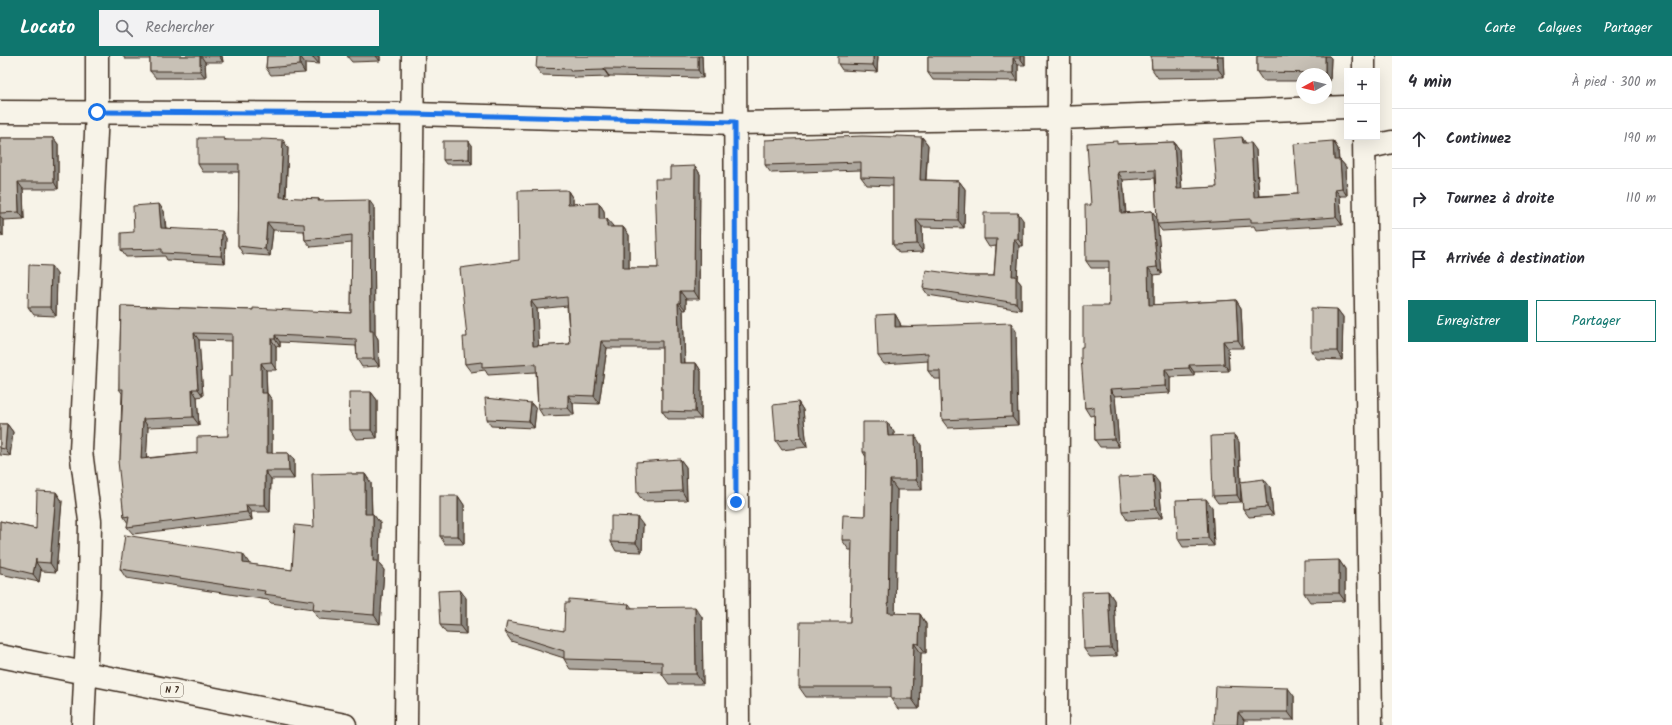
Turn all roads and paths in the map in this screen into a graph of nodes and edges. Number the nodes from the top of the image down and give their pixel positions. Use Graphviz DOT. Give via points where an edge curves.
graph roads {
  1 [pos="97,56"];
  2 [pos="413,56"];
  3 [pos="735,56"];
  4 [pos="1059,56"];
  5 [pos="1364,56"];
  6 [pos="1364,68"];
  7 [pos="1344,108"];
  8 [pos="0,112"];
  9 [pos="97,112"];
  10 [pos="412,114"];
  11 [pos="1059,118"];
  12 [pos="735,122"];
  13 [pos="1392,142"];
  14 [pos="1364,143"];
  15 [pos="0,656"];
  16 [pos="85,673"];
  17 [pos="83,725"];
  18 [pos="345,725"];
  19 [pos="406,725"];
  20 [pos="738,725"];
  21 [pos="1057,725"];
  22 [pos="1371,725"];
  1 -- 9 [label="main road"];
  2 -- 10 [label="main road"];
  3 -- 12 [label="main road"];
  4 -- 11 [label="main road"];
  5 -- 6 [label="main road"];
  7 -- 11 [label="main road"];
  8 -- 9 [label="main road"];
  9 -- 10 [label="main road"];
  9 -- 16 [label="main road" via="81,451 90,521"];
  10 -- 12 [label="main road"];
  10 -- 19 [label="main road"];
  11 -- 12 [label="main road"];
  11 -- 21 [label="main road"];
  12 -- 20 [label="main road"];
  13 -- 14 [label="main road"];
  14 -- 22 [label="main road"];
  15 -- 16 [label="main road, N 7"];
  16 -- 17 [label="main road"];
  16 -- 18 [label="main road, N 7"];
}
